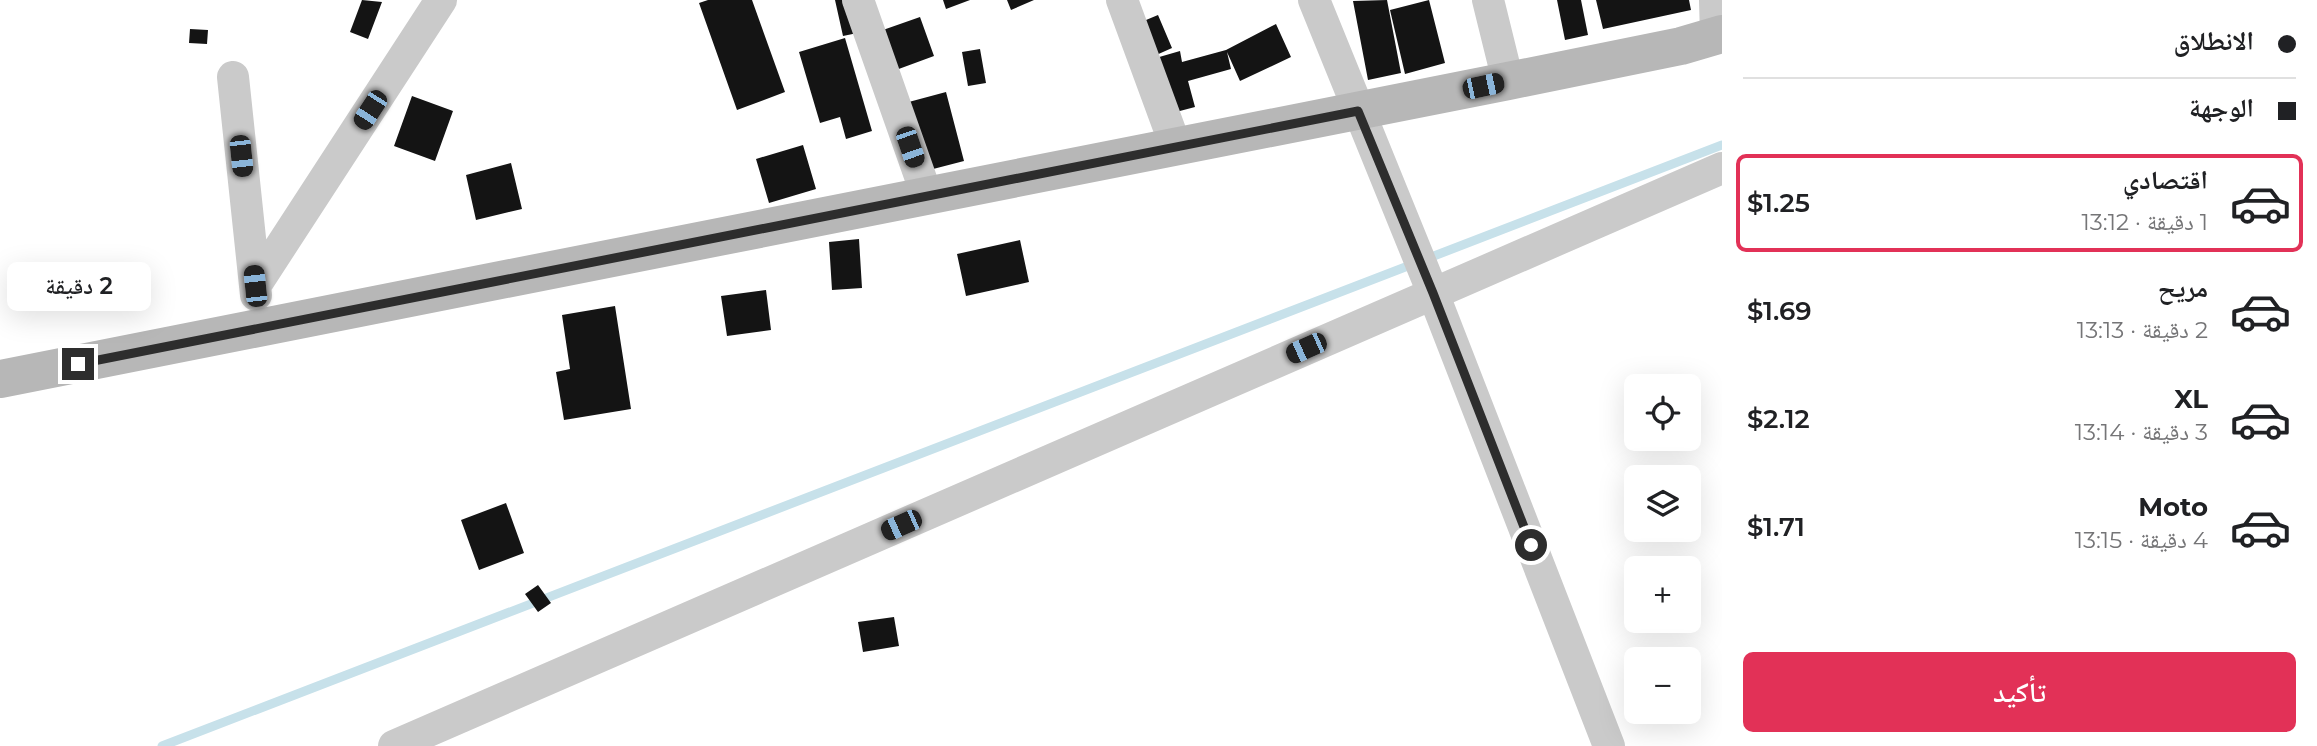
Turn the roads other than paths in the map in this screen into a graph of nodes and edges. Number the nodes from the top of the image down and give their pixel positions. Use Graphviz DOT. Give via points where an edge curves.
graph roads {
  1 [pos="441,0"];
  2 [pos="858,0"];
  3 [pos="1122,0"];
  4 [pos="1314,0"];
  5 [pos="1488,0"];
  6 [pos="1718,23"];
  7 [pos="233,78"];
  8 [pos="1508,81"];
  9 [pos="1358,111"];
  10 [pos="1176,146"];
  11 [pos="1722,168"];
  12 [pos="927,196"];
  13 [pos="255,286"];
  14 [pos="1433,293"];
  15 [pos="260,328"];
  16 [pos="0,379"];
  17 [pos="394,746"];
  18 [pos="1609,746"];
  1 -- 13 [label="street"];
  2 -- 12 [label="street"];
  3 -- 10 [label="street"];
  4 -- 9 [label="street"];
  5 -- 8 [label="street"];
  6 -- 8 [label="street" via="1681,46"];
  7 -- 13 [label="street"];
  8 -- 9 [label="street"];
  9 -- 10 [label="street"];
  9 -- 14 [label="street"];
  10 -- 12 [label="street"];
  11 -- 14 [label="street"];
  12 -- 15 [label="street"];
  13 -- 15 [label="street"];
  14 -- 17 [label="street"];
  14 -- 18 [label="street"];
  15 -- 16 [label="street"];
}
